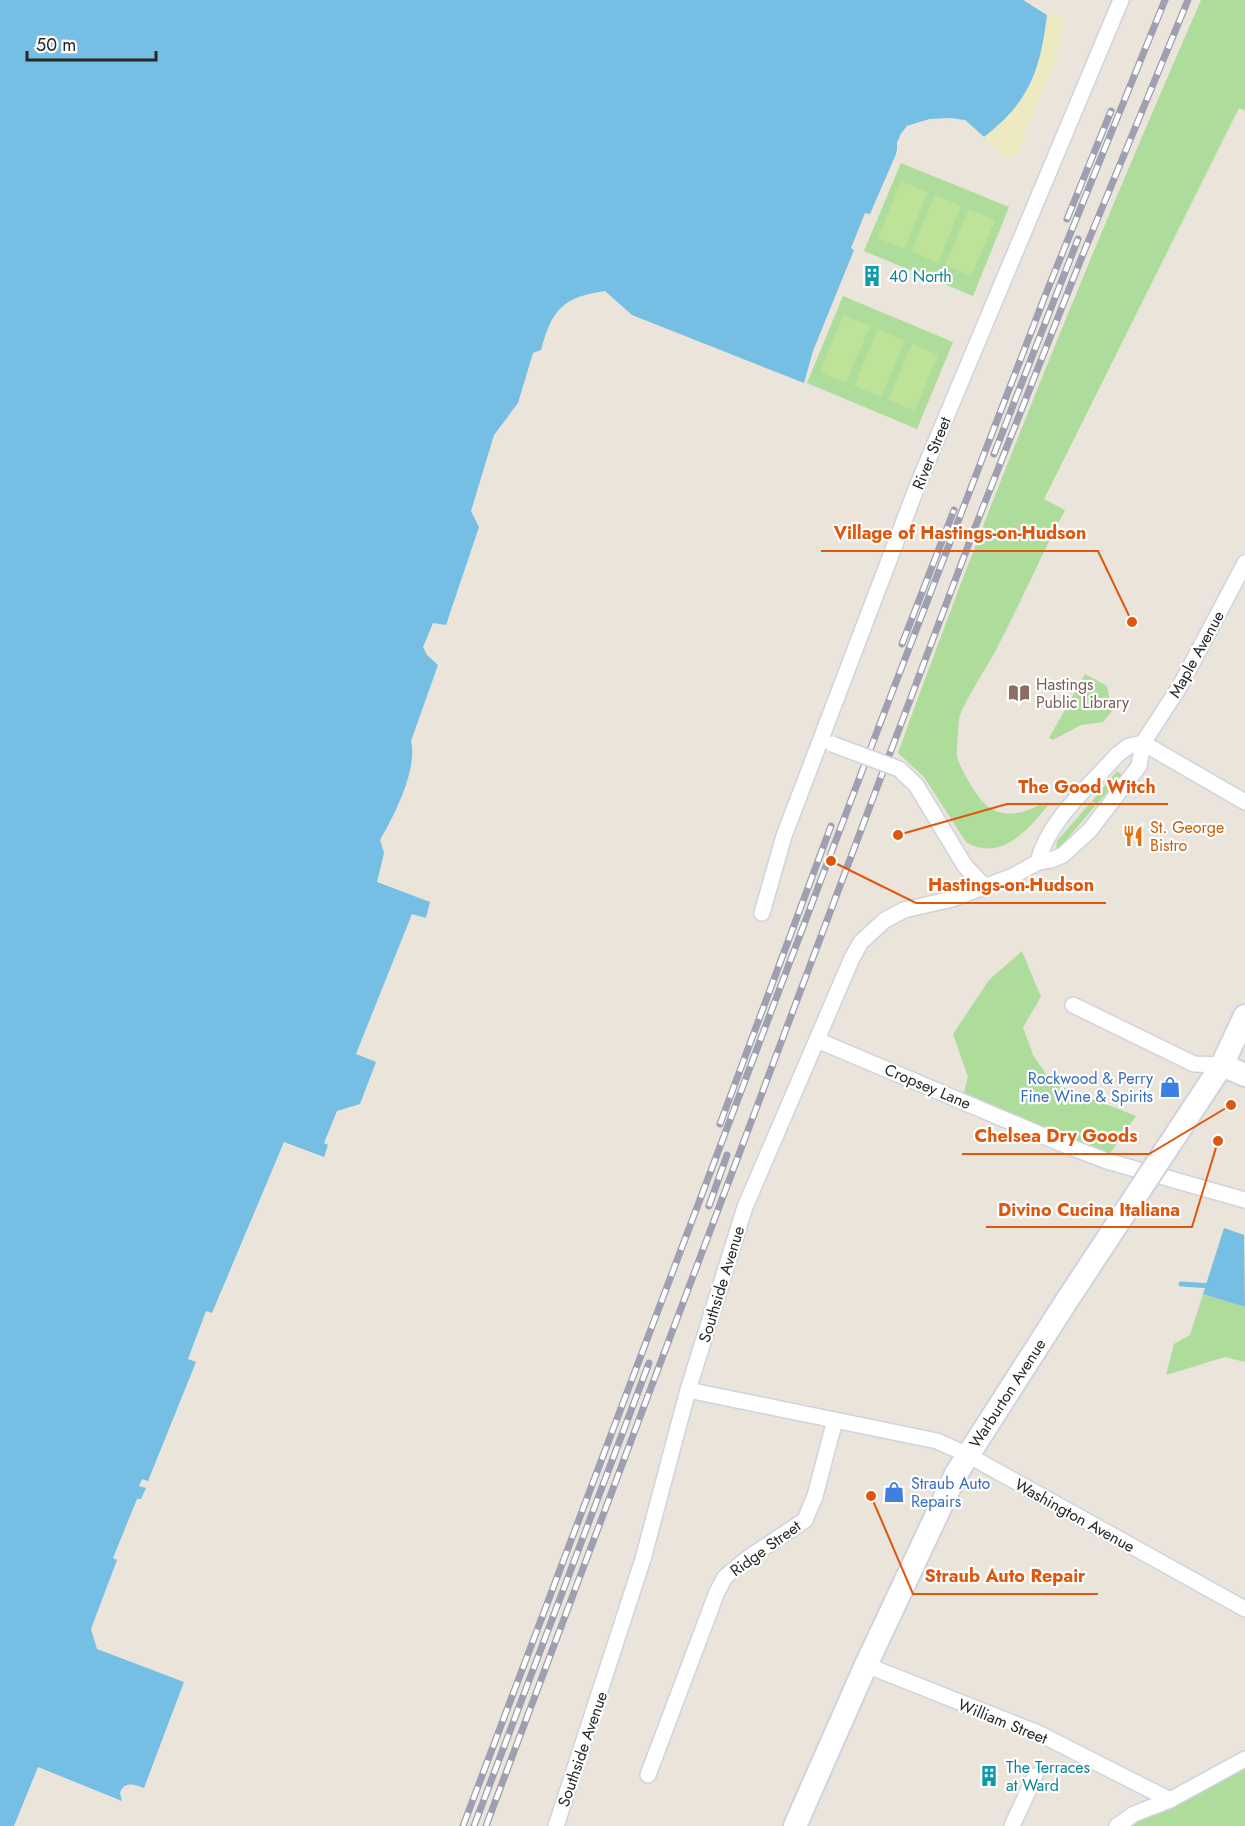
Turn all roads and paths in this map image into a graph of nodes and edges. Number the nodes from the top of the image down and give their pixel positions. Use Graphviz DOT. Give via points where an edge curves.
graph roads {
  1 [pos="1121,0"];
  2 [pos="1245,563"];
  3 [pos="826,741"];
  4 [pos="1143,742"];
  5 [pos="1245,802"];
  6 [pos="1038,862"];
  7 [pos="985,887"];
  8 [pos="762,914"];
  9 [pos="1073,1005"];
  10 [pos="1245,1016"];
  11 [pos="817,1040"];
  12 [pos="1222,1065"];
  13 [pos="1245,1075"];
  14 [pos="1245,1200"];
  15 [pos="688,1390"];
  16 [pos="835,1420"];
  17 [pos="966,1454"];
  18 [pos="1245,1609"];
  19 [pos="866,1665"];
  20 [pos="1245,1759"];
  21 [pos="648,1775"];
  22 [pos="1035,1776"];
  23 [pos="1170,1800"];
  24 [pos="556,1826"];
  25 [pos="795,1826"];
  26 [pos="1012,1826"];
  27 [pos="1117,1826"];
  1 -- 3 [label="street, River Street" via="963,372"];
  2 -- 4 [label="street, Maple Avenue" via="1180,686"];
  3 -- 7 [label="street, bridge" via="899,769 916,785 955,851"];
  3 -- 8 [label="street, River Street" via="784,836"];
  4 -- 5 [label="street"];
  4 -- 6 [label="street" via="1117,755 1054,827 1044,841"];
  4 -- 6 [label="street, Southside Avenue" via="1139,766 1090,830 1063,855"];
  6 -- 7 [label="street, Southside Avenue"];
  7 -- 11 [label="street, Southside Avenue" via="904,910 869,933 852,958"];
  9 -- 12 [label="street" via="1194,1064"];
  10 -- 12 [label="street, Warburton Avenue"];
  11 -- 14 [label="street, Cropsey Lane" via="1107,1161"];
  11 -- 15 [label="street, Southside Avenue" via="745,1207"];
  12 -- 13 [label="street"];
  12 -- 17 [label="street, Warburton Avenue, bridge"];
  15 -- 16 [label="street, Washington Avenue"];
  15 -- 24 [label="street, Southside Avenue" via="643,1558"];
  16 -- 17 [label="street, Washington Avenue" via="937,1441"];
  16 -- 21 [label="street, Ridge Street" via="805,1520 725,1577"];
  17 -- 18 [label="street, Washington Avenue"];
  17 -- 19 [label="street, Warburton Avenue"];
  19 -- 23 [label="street, William Street" via="1038,1733"];
  19 -- 25 [label="street, Warburton Avenue"];
  20 -- 23 [label="street"];
  22 -- 26 [label="street"];
  23 -- 27 [label="street" via="1134,1814"];
}
